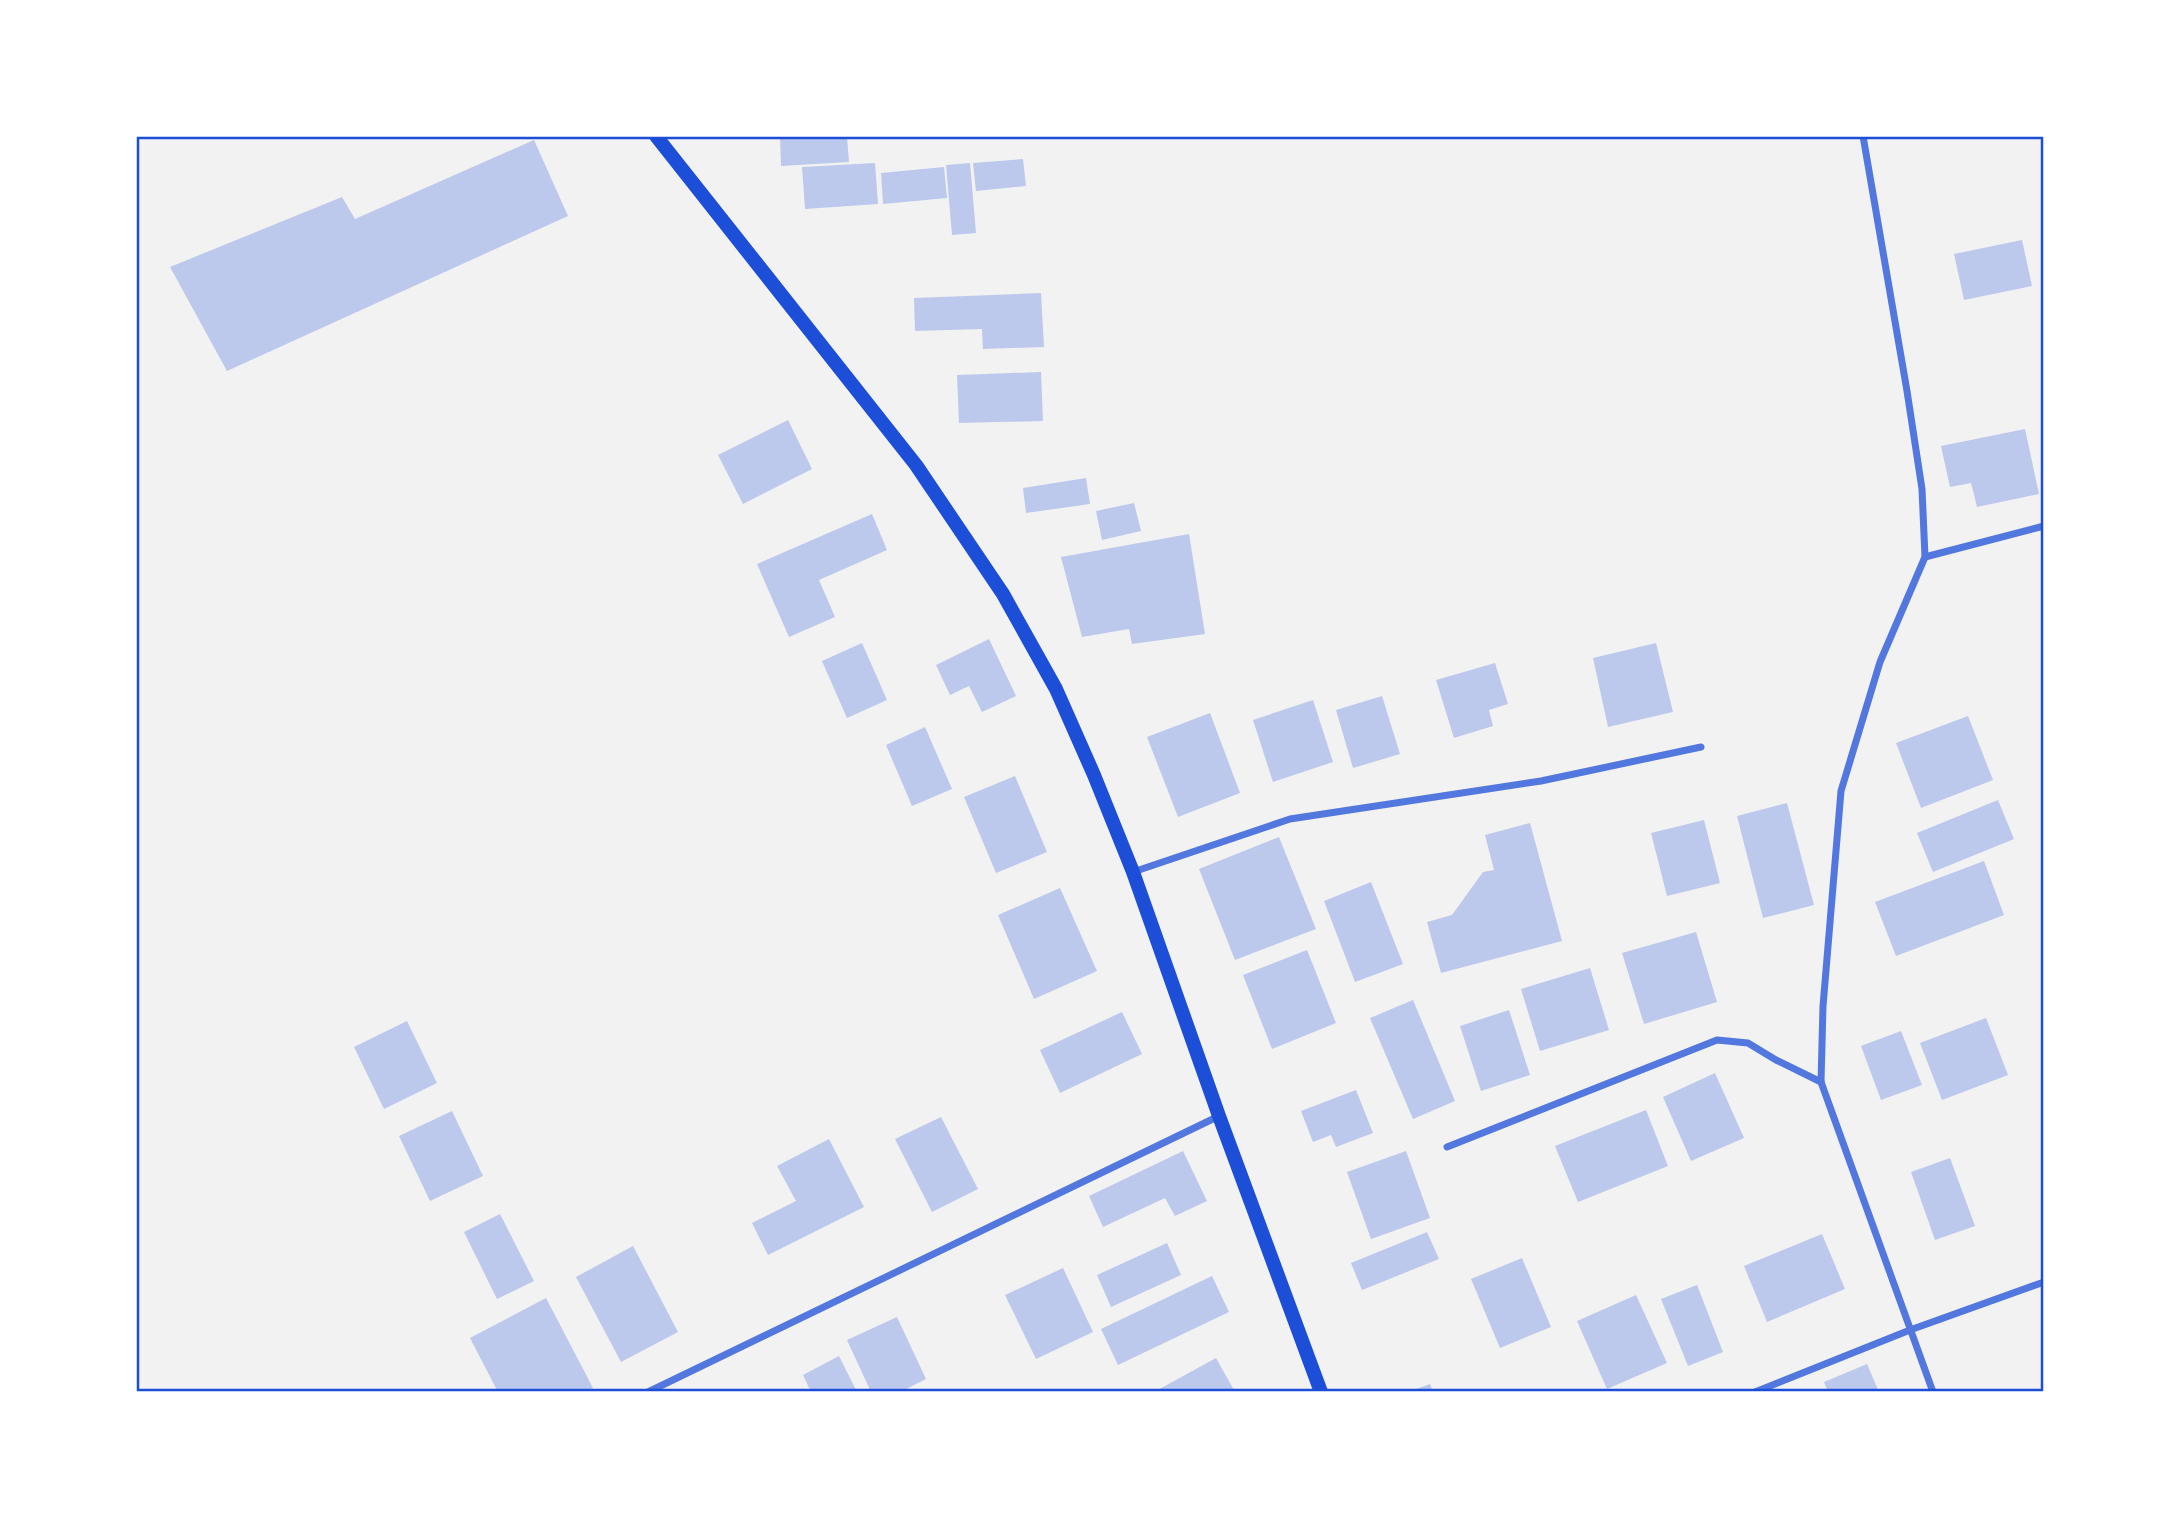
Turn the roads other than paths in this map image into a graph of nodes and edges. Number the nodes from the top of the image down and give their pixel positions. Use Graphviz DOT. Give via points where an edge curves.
graph roads {
  1 [pos="656,136"];
  2 [pos="1863,136"];
  3 [pos="2043,526"];
  4 [pos="1925,557"];
  5 [pos="1701,747"];
  6 [pos="1133,872"];
  7 [pos="1821,1082"];
  8 [pos="1219,1116"];
  9 [pos="1447,1147"];
  10 [pos="2043,1282"];
  11 [pos="1910,1331"];
  12 [pos="648,1391"];
  13 [pos="1321,1391"];
  14 [pos="1755,1391"];
  15 [pos="1933,1391"];
  1 -- 6 [label="main road" via="916,465 1003,594 1056,689"];
  2 -- 4 [label="street" via="1920,477"];
  3 -- 4 [label="street"];
  4 -- 7 [label="street" via="1880,662 1841,791"];
  5 -- 6 [label="street" via="1541,781 1290,819"];
  6 -- 8 [label="main road"];
  7 -- 9 [label="street" via="1748,1043 1717,1040"];
  7 -- 11 [label="street"];
  8 -- 12 [label="street"];
  8 -- 13 [label="main road"];
  10 -- 11 [label="street"];
  11 -- 14 [label="street"];
  11 -- 15 [label="street"];
}
